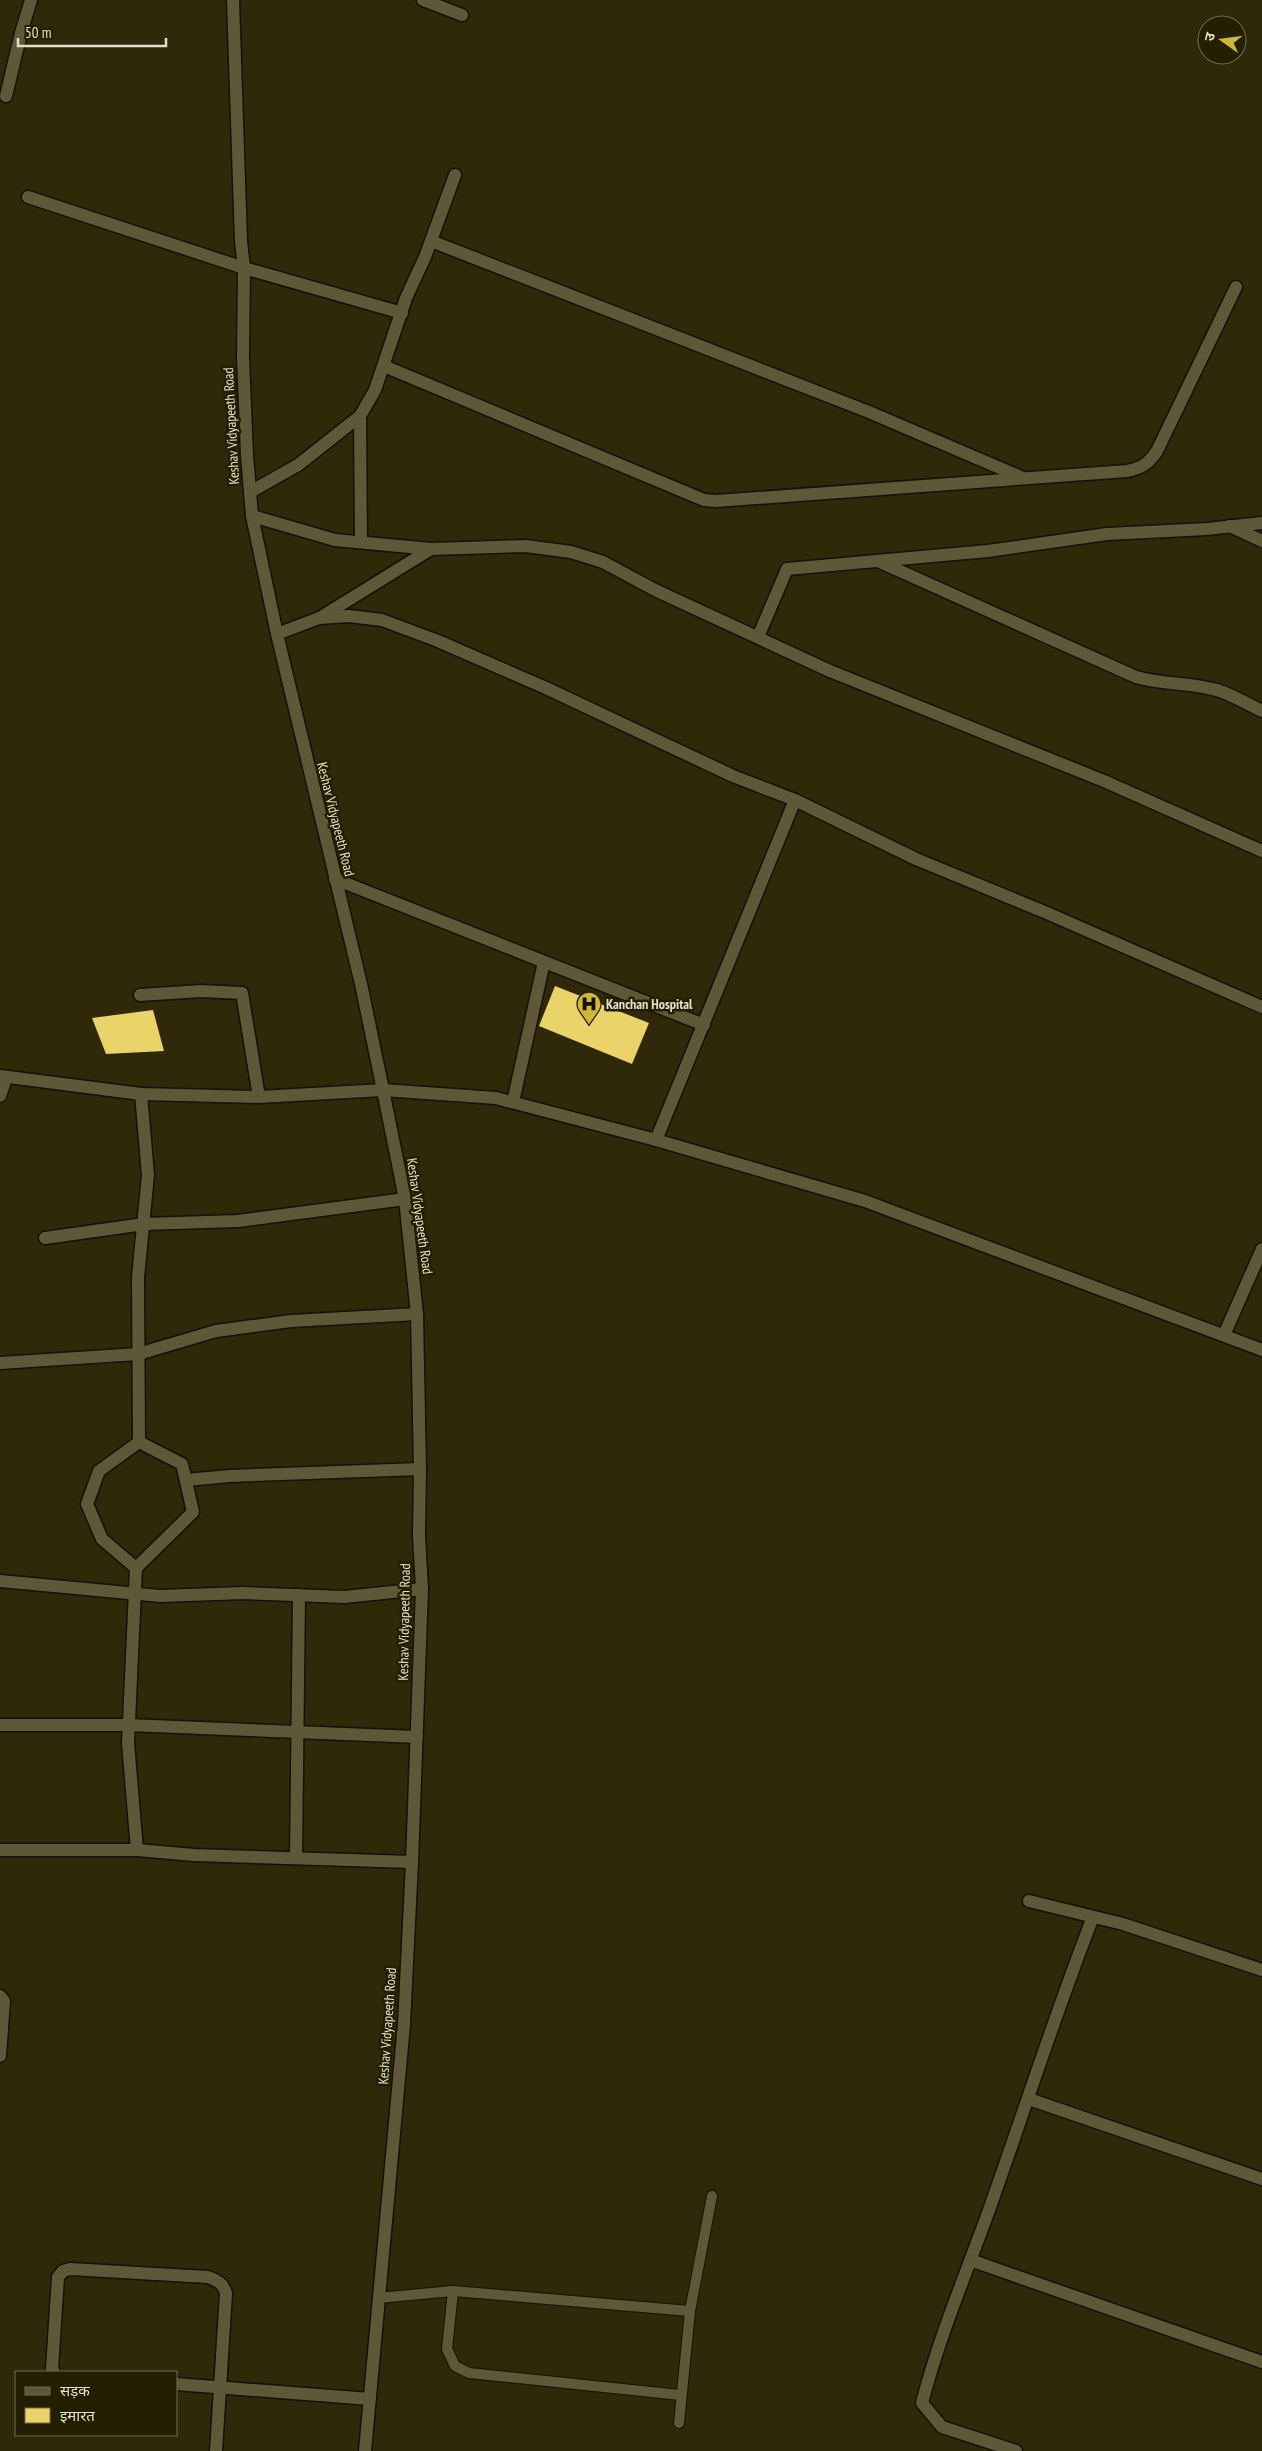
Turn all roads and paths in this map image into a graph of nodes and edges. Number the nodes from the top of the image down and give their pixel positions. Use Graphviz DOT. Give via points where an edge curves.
graph roads {
  1 [pos="31,0"];
  2 [pos="233,0"];
  3 [pos="423,0"];
  4 [pos="462,15"];
  5 [pos="6,96"];
  6 [pos="455,175"];
  7 [pos="28,197"];
  8 [pos="431,241"];
  9 [pos="244,268"];
  10 [pos="1236,287"];
  11 [pos="402,313"];
  12 [pos="384,366"];
  13 [pos="360,416"];
  14 [pos="1023,478"];
  15 [pos="250,492"];
  16 [pos="252,516"];
  17 [pos="1262,523"];
  18 [pos="1230,526"];
  19 [pos="1262,540"];
  20 [pos="361,542"];
  21 [pos="431,549"];
  22 [pos="879,562"];
  23 [pos="319,618"];
  24 [pos="276,634"];
  25 [pos="758,637"];
  26 [pos="1262,711"];
  27 [pos="795,800"];
  28 [pos="1262,851"];
  29 [pos="335,880"];
  30 [pos="544,962"];
  31 [pos="140,995"];
  32 [pos="1262,1007"];
  33 [pos="704,1024"];
  34 [pos="3,1077"];
  35 [pos="383,1090"];
  36 [pos="141,1094"];
  37 [pos="0,1096"];
  38 [pos="259,1097"];
  39 [pos="512,1102"];
  40 [pos="656,1140"];
  41 [pos="404,1199"];
  42 [pos="144,1224"];
  43 [pos="45,1238"];
  44 [pos="1262,1248"];
  45 [pos="417,1314"];
  46 [pos="1224,1336"];
  47 [pos="1262,1350"];
  48 [pos="138,1354"];
  49 [pos="0,1363"];
  50 [pos="139,1442"];
  51 [pos="420,1469"];
  52 [pos="186,1480"];
  53 [pos="136,1568"];
  54 [pos="0,1581"];
  55 [pos="422,1589"];
  56 [pos="134,1593"];
  57 [pos="299,1595"];
  58 [pos="0,1725"];
  59 [pos="128,1725"];
  60 [pos="298,1732"];
  61 [pos="417,1736"];
  62 [pos="0,1850"];
  63 [pos="138,1850"];
  64 [pos="296,1858"];
  65 [pos="412,1862"];
  66 [pos="1030,1901"];
  67 [pos="1093,1917"];
  68 [pos="1262,1970"];
  69 [pos="0,1996"];
  70 [pos="0,2056"];
  71 [pos="1029,2099"];
  72 [pos="1262,2179"];
  73 [pos="712,2196"];
  74 [pos="970,2260"];
  75 [pos="453,2291"];
  76 [pos="378,2298"];
  77 [pos="690,2311"];
  78 [pos="1262,2362"];
  79 [pos="53,2371"];
  80 [pos="178,2384"];
  81 [pos="221,2388"];
  82 [pos="680,2395"];
  83 [pos="370,2399"];
  84 [pos="679,2423"];
  85 [pos="216,2451"];
  86 [pos="365,2451"];
  87 [pos="1016,2451"];
  1 -- 5 [label="street"];
  2 -- 9 [label="street, Keshav Vidyapeeth Road"];
  3 -- 4 [label="street"];
  6 -- 8 [label="street"];
  7 -- 9 [label="street"];
  8 -- 11 [label="street"];
  8 -- 14 [label="street" via="870,412"];
  9 -- 11 [label="street"];
  9 -- 15 [label="street, Keshav Vidyapeeth Road" via="243,358"];
  10 -- 14 [label="street" via="1150,462 1127,471"];
  11 -- 12 [label="street"];
  12 -- 13 [label="street"];
  12 -- 14 [label="street" via="704,500 832,494"];
  13 -- 15 [label="street" via="298,464"];
  13 -- 20 [label="street"];
  15 -- 16 [label="street, Keshav Vidyapeeth Road"];
  16 -- 20 [label="street" via="335,540"];
  16 -- 24 [label="street, Keshav Vidyapeeth Road"];
  17 -- 18 [label="street"];
  18 -- 19 [label="street"];
  18 -- 22 [label="street" via="1107,534"];
  20 -- 21 [label="street"];
  21 -- 23 [label="street"];
  21 -- 25 [label="street" via="526,546 571,552 603,562"];
  22 -- 25 [label="street" via="787,569"];
  22 -- 26 [label="street" via="1136,677 1220,691"];
  23 -- 24 [label="street"];
  23 -- 27 [label="street" via="349,616 382,620 430,638 546,688 733,776"];
  24 -- 29 [label="street, Keshav Vidyapeeth Road"];
  25 -- 28 [label="street" via="830,671 1104,780"];
  27 -- 32 [label="street" via="916,859"];
  27 -- 33 [label="street"];
  29 -- 30 [label="street"];
  29 -- 35 [label="street, Keshav Vidyapeeth Road"];
  30 -- 33 [label="street"];
  30 -- 39 [label="street"];
  31 -- 38 [label="street" via="242,993"];
  33 -- 40 [label="street"];
  34 -- 36 [label="street"];
  34 -- 37 [label="street"];
  35 -- 38 [label="street"];
  35 -- 39 [label="street" via="496,1098"];
  35 -- 41 [label="street, Keshav Vidyapeeth Road"];
  36 -- 38 [label="street"];
  36 -- 42 [label="street" via="148,1175"];
  39 -- 40 [label="street"];
  40 -- 46 [label="street" via="864,1201"];
  41 -- 42 [label="street" via="238,1221"];
  41 -- 45 [label="street, Keshav Vidyapeeth Road"];
  42 -- 43 [label="street"];
  42 -- 48 [label="street" via="138,1277"];
  44 -- 46 [label="street"];
  45 -- 48 [label="street" via="291,1321 216,1331"];
  45 -- 51 [label="street, Keshav Vidyapeeth Road"];
  46 -- 47 [label="street"];
  48 -- 49 [label="street"];
  48 -- 50 [label="street"];
  50 -- 52 [label="street" via="182,1464"];
  50 -- 53 [label="street" via="99,1470 87,1504 102,1538"];
  51 -- 52 [label="street"];
  51 -- 55 [label="street, Keshav Vidyapeeth Road"];
  52 -- 53 [label="street" via="193,1512"];
  53 -- 56 [label="street"];
  54 -- 56 [label="street"];
  55 -- 57 [label="street" via="344,1597"];
  55 -- 61 [label="street, Keshav Vidyapeeth Road"];
  56 -- 57 [label="street" via="160,1596"];
  56 -- 59 [label="street"];
  57 -- 60 [label="street"];
  58 -- 59 [label="street"];
  59 -- 60 [label="street"];
  59 -- 63 [label="street"];
  60 -- 61 [label="street"];
  60 -- 64 [label="street"];
  61 -- 65 [label="street, Keshav Vidyapeeth Road"];
  62 -- 63 [label="street"];
  63 -- 64 [label="street"];
  64 -- 65 [label="street"];
  65 -- 76 [label="street, Keshav Vidyapeeth Road" via="404,2024"];
  66 -- 67 [label="street"];
  67 -- 68 [label="street"];
  67 -- 71 [label="street" via="1036,2070"];
  69 -- 70 [label="street" via="4,2001"];
  71 -- 72 [label="street"];
  71 -- 74 [label="street"];
  73 -- 77 [label="lane"];
  74 -- 78 [label="street"];
  74 -- 87 [label="street" via="932,2364 922,2404 942,2427"];
  75 -- 76 [label="lane"];
  75 -- 77 [label="lane"];
  75 -- 82 [label="lane" via="448,2350 454,2366 469,2373"];
  76 -- 83 [label="street, Keshav Vidyapeeth Road"];
  77 -- 82 [label="lane"];
  79 -- 81 [label="street" via="58,2277 63,2271 208,2277 218,2281 226,2294"];
  80 -- 81 [label="street"];
  81 -- 83 [label="street"];
  81 -- 85 [label="street"];
  82 -- 84 [label="lane"];
  83 -- 86 [label="street, Keshav Vidyapeeth Road"];
}
